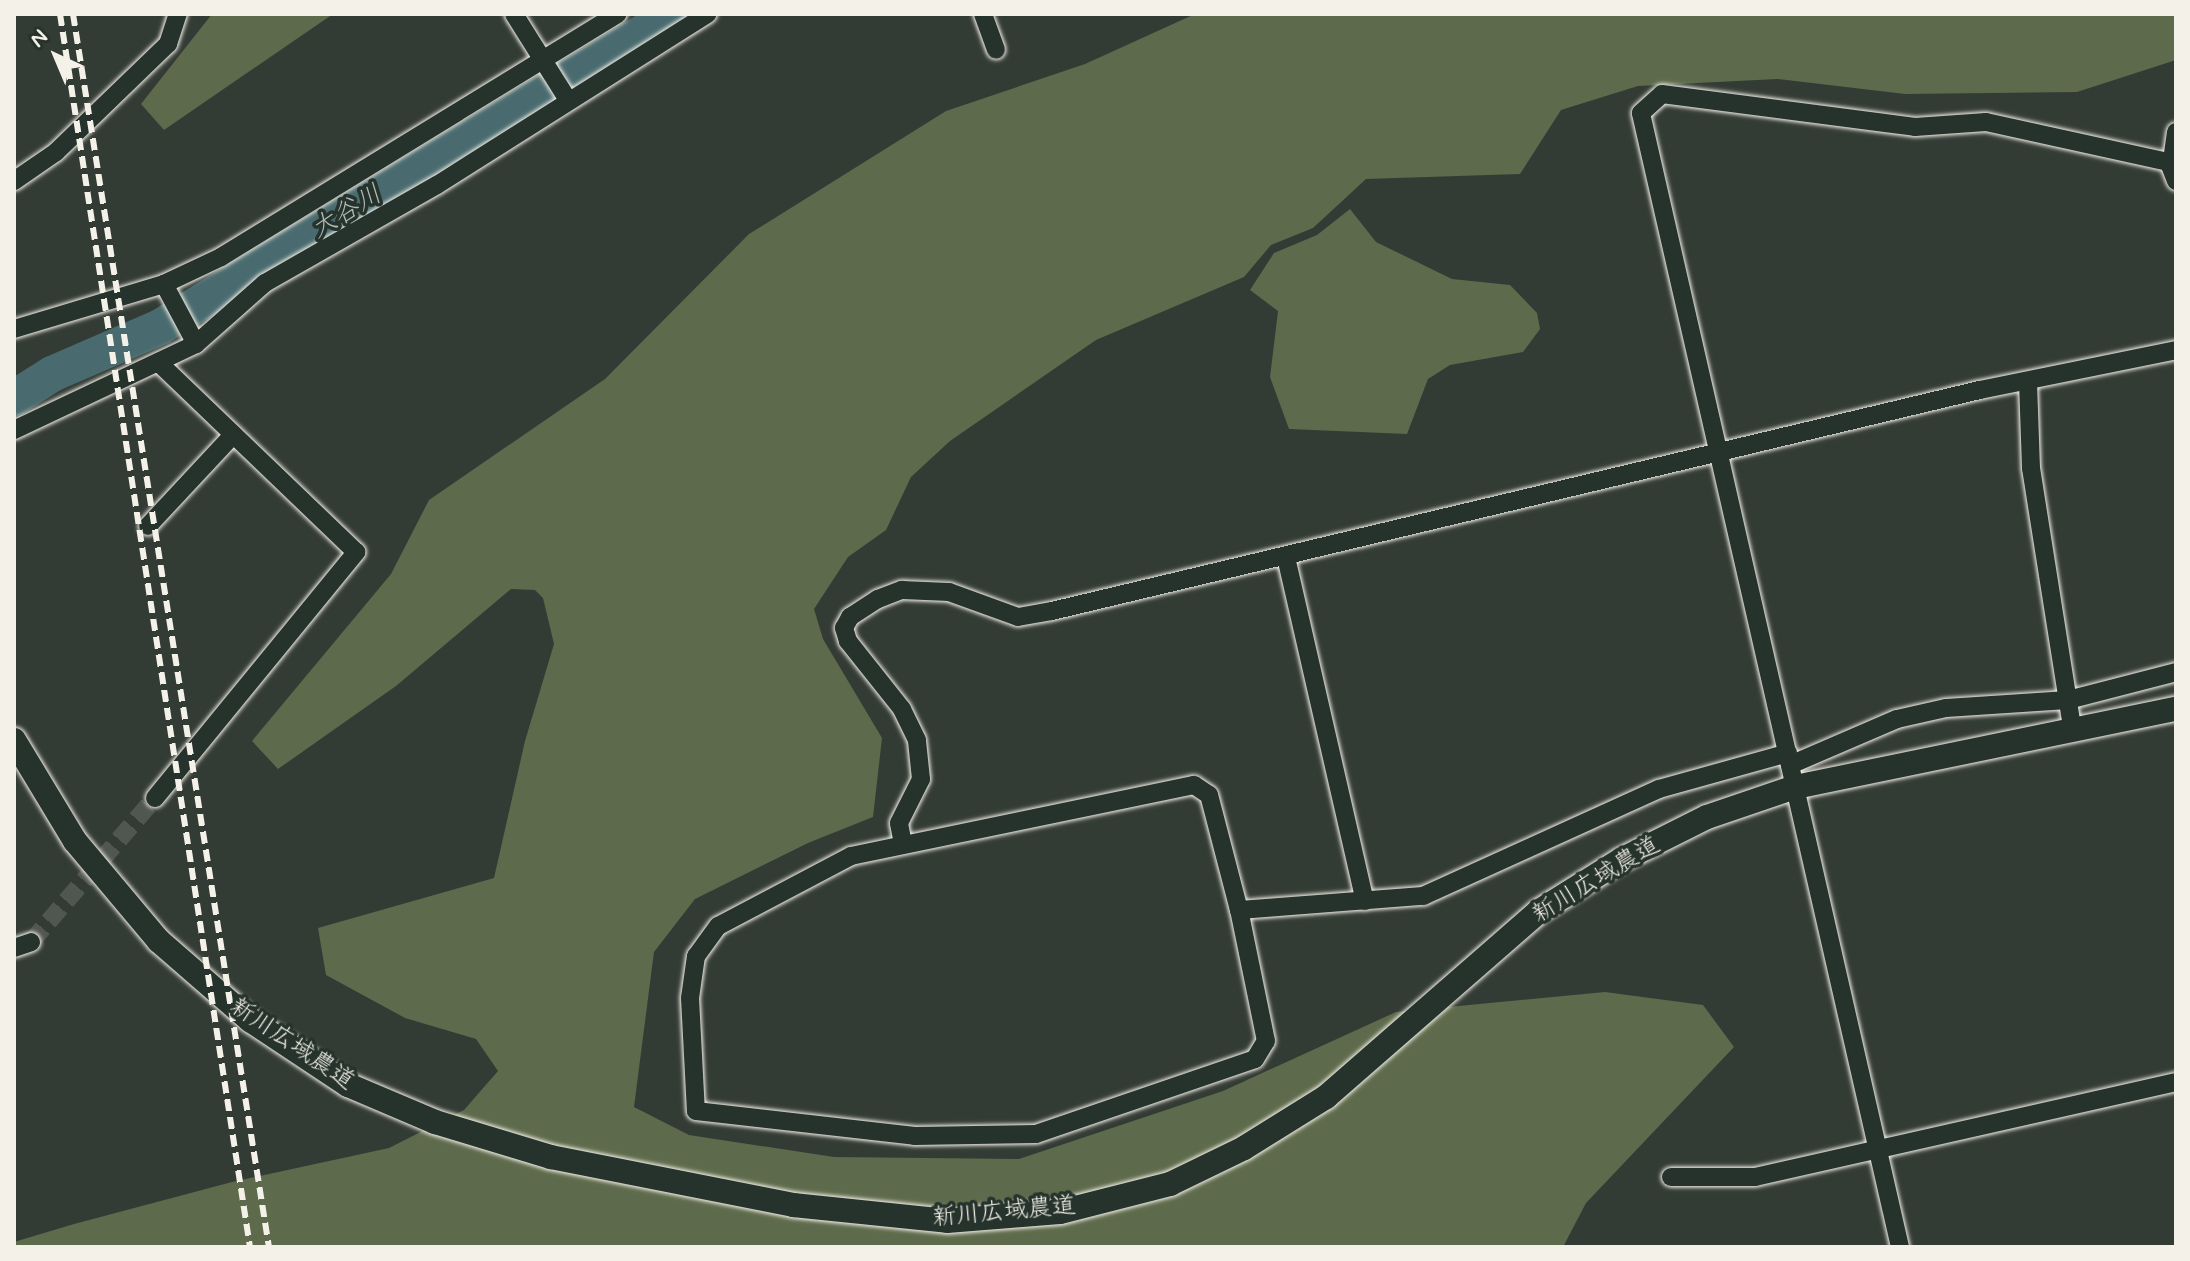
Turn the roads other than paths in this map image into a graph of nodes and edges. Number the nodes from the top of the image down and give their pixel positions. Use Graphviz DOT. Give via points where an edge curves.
graph roads {
  1 [pos="178,14"];
  2 [pos="514,14"];
  3 [pos="618,14"];
  4 [pos="707,14"];
  5 [pos="983,14"];
  6 [pos="996,50"];
  7 [pos="543,61"];
  8 [pos="568,100"];
  9 [pos="2176,132"];
  10 [pos="2174,172"];
  11 [pos="14,181"];
  12 [pos="164,284"];
  13 [pos="14,329"];
  14 [pos="196,344"];
  15 [pos="2176,350"];
  16 [pos="158,362"];
  17 [pos="2028,382"];
  18 [pos="14,430"];
  19 [pos="233,435"];
  20 [pos="1720,454"];
  21 [pos="148,526"];
  22 [pos="1286,557"];
  23 [pos="2176,672"];
  24 [pos="2068,700"];
  25 [pos="2176,709"];
  26 [pos="2072,726"];
  27 [pos="14,740"];
  28 [pos="1791,769"];
  29 [pos="155,798"];
  30 [pos="903,844"];
  31 [pos="1365,901"];
  32 [pos="1239,910"];
  33 [pos="2176,1082"];
  34 [pos="1880,1148"];
  35 [pos="1671,1177"];
  36 [pos="1900,1247"];
  1 -- 11 [label="street" via="168,44 56,152"];
  2 -- 7 [label="street"];
  3 -- 7 [label="street"];
  4 -- 8 [label="street"];
  5 -- 6 [label="street"];
  7 -- 8 [label="street"];
  7 -- 12 [label="street" via="221,257"];
  8 -- 14 [label="street" via="437,185 265,283"];
  9 -- 10 [label="street"];
  10 -- 20 [label="street" via="1986,122 1915,127 1662,94 1646,103 1641,113"];
  12 -- 13 [label="street"];
  12 -- 14 [label="street"];
  14 -- 16 [label="street"];
  15 -- 17 [label="street"];
  16 -- 18 [label="street"];
  16 -- 19 [label="street"];
  17 -- 20 [label="street"];
  17 -- 24 [label="street" via="2031,468"];
  19 -- 21 [label="street"];
  19 -- 29 [label="street" via="356,552"];
  20 -- 22 [label="street"];
  20 -- 28 [label="street"];
  22 -- 30 [label="street" via="1018,617 949,592 902,590 850,617 844,628 848,641 902,709 920,751 921,779 899,823"];
  22 -- 31 [label="street"];
  23 -- 24 [label="street"];
  24 -- 26 [label="street"];
  24 -- 28 [label="street" via="1946,708 1897,719"];
  25 -- 26 [label="street, 新川広域農道"];
  26 -- 28 [label="street, 新川広域農道"];
  27 -- 28 [label="street, 新川広域農道" via="75,841 159,941 250,1020 348,1085 435,1122 551,1157 793,1205 947,1221 1060,1212 1170,1184 1244,1148 1326,1097 1538,912 1621,860"];
  28 -- 31 [label="street" via="1659,789 1423,896"];
  28 -- 34 [label="street"];
  30 -- 32 [label="street" via="1194,785 1209,795"];
  30 -- 32 [label="street" via="814,870 718,926 696,956 690,998 696,1111 915,1136 1036,1134 1255,1059 1266,1041"];
  31 -- 32 [label="street"];
  33 -- 34 [label="street"];
  34 -- 35 [label="street" via="1755,1177"];
  34 -- 36 [label="street"];
}
